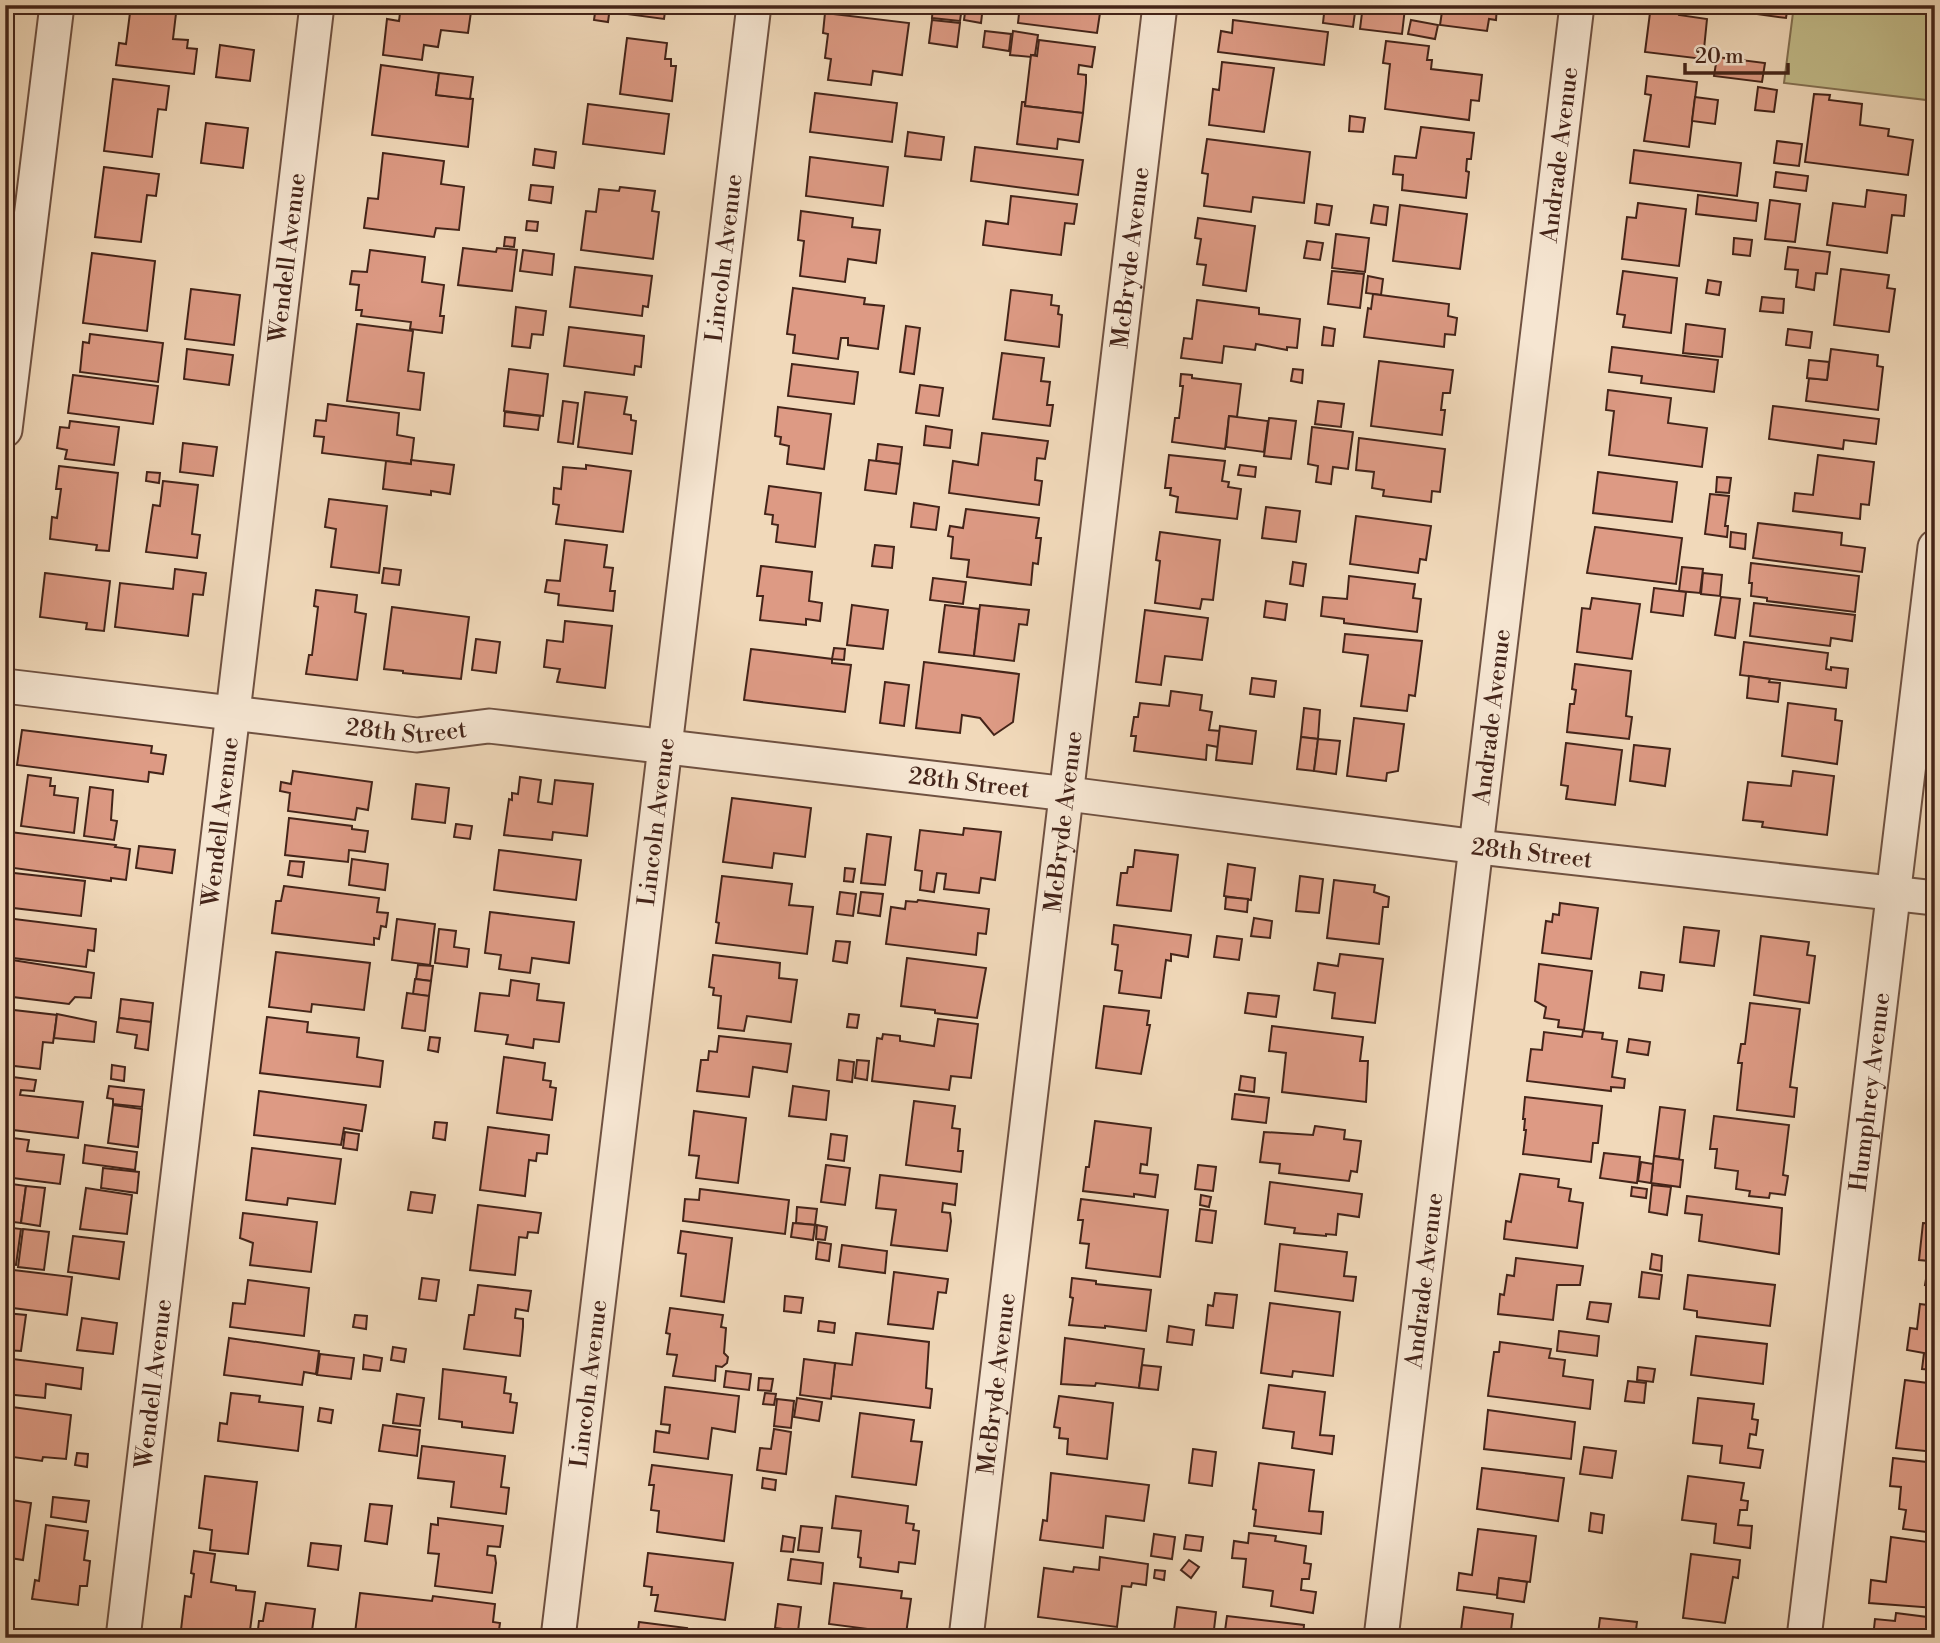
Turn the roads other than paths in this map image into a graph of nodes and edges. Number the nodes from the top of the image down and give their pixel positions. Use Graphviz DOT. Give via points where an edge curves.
graph roads {
  1 [pos="57,5"];
  2 [pos="317,5"];
  3 [pos="754,5"];
  4 [pos="1160,5"];
  5 [pos="1577,5"];
  6 [pos="5,430"];
  7 [pos="1935,547"];
  8 [pos="5,686"];
  9 [pos="232,712"];
  10 [pos="666,746"];
  11 [pos="1068,794"];
  12 [pos="1478,847"];
  13 [pos="1894,893"];
  14 [pos="1935,898"];
  15 [pos="123,1638"];
  16 [pos="558,1638"];
  17 [pos="966,1638"];
  18 [pos="1381,1638"];
  19 [pos="1804,1638"];
  1 -- 6 [label="street"];
  2 -- 9 [label="street, Wendell Avenue"];
  3 -- 10 [label="street, Lincoln Avenue"];
  4 -- 11 [label="street, McBryde Avenue"];
  5 -- 12 [label="street, Andrade Avenue"];
  7 -- 13 [label="street, Humphrey Avenue"];
  8 -- 9 [label="street, 28th Street"];
  9 -- 10 [label="street, 28th Street" via="417,735 489,726"];
  9 -- 15 [label="street, Wendell Avenue"];
  10 -- 11 [label="street, 28th Street"];
  10 -- 16 [label="street, Lincoln Avenue"];
  11 -- 12 [label="street, 28th Street"];
  11 -- 17 [label="street, McBryde Avenue"];
  12 -- 13 [label="street, 28th Street"];
  12 -- 18 [label="street, Andrade Avenue"];
  13 -- 14 [label="street, 28th Street"];
  13 -- 19 [label="street, Humphrey Avenue"];
}
